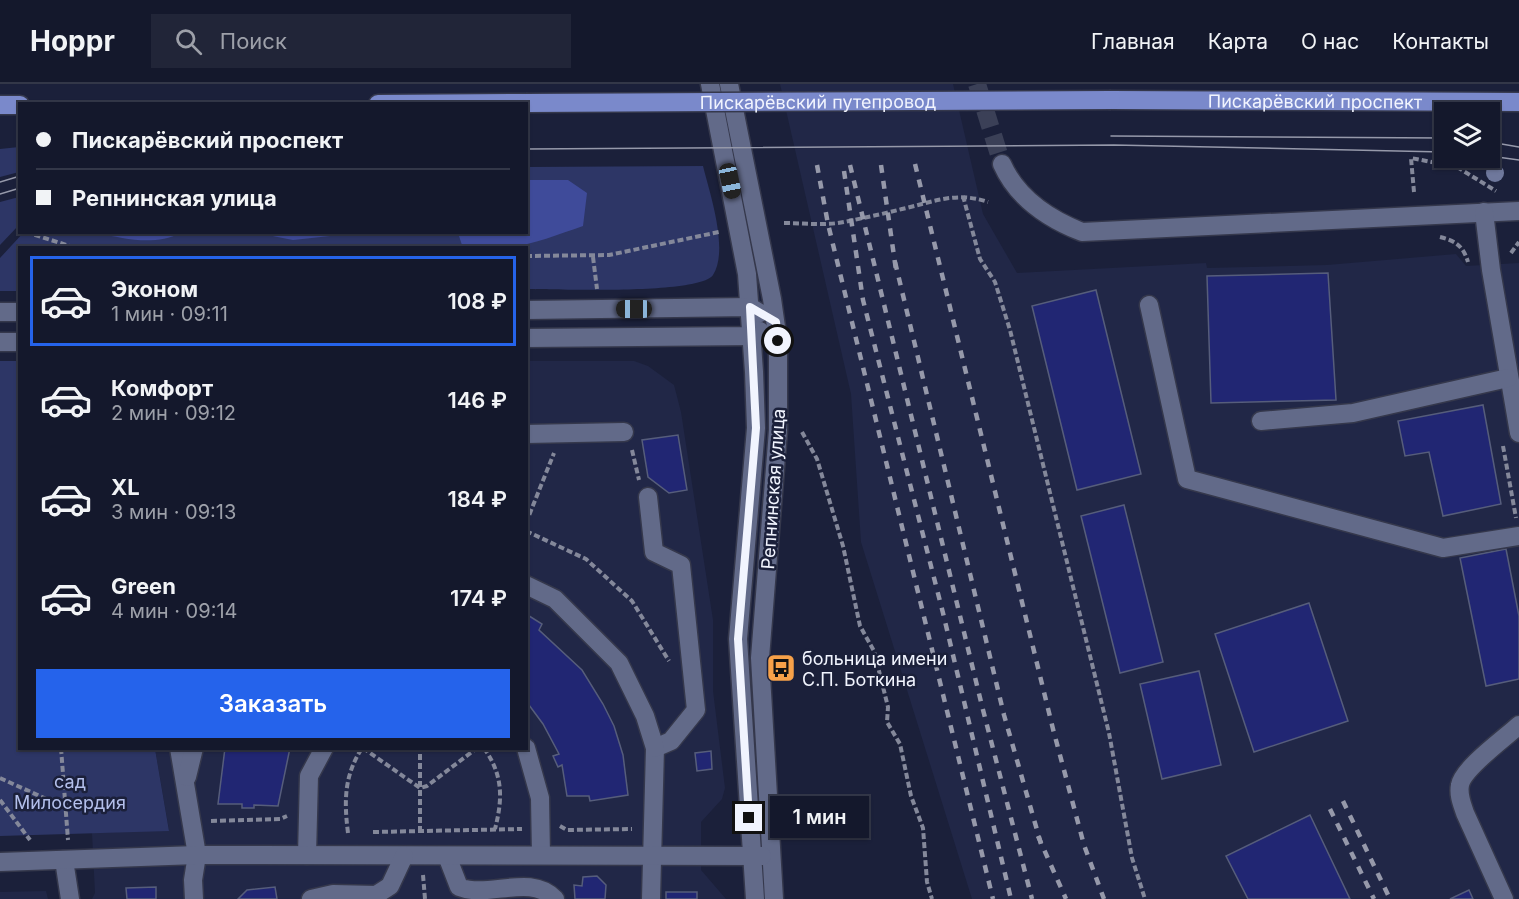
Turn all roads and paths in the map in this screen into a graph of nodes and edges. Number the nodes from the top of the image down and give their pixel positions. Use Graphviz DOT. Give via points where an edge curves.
graph roads {
  1 [pos="710,84"];
  2 [pos="729,84"];
  3 [pos="1111,100"];
  4 [pos="1519,102"];
  5 [pos="528,103"];
  6 [pos="0,105"];
  7 [pos="18,105"];
  8 [pos="1002,164"];
  9 [pos="1496,191"];
  10 [pos="1414,192"];
  11 [pos="963,196"];
  12 [pos="988,201"];
  13 [pos="1519,211"];
  14 [pos="1484,212"];
  15 [pos="784,223"];
  16 [pos="723,231"];
  17 [pos="32,234"];
  18 [pos="1438,236"];
  19 [pos="70,246"];
  20 [pos="528,256"];
  21 [pos="593,256"];
  22 [pos="1468,264"];
  23 [pos="597,294"];
  24 [pos="1149,305"];
  25 [pos="750,307"];
  26 [pos="528,310"];
  27 [pos="0,312"];
  28 [pos="18,312"];
  29 [pos="776,322"];
  30 [pos="752,336"];
  31 [pos="528,338"];
  32 [pos="0,342"];
  33 [pos="18,342"];
  34 [pos="1508,378"];
  35 [pos="1261,421"];
  36 [pos="802,432"];
  37 [pos="1519,433"];
  38 [pos="528,434"];
  39 [pos="623,440"];
  40 [pos="546,450"];
  41 [pos="648,496"];
  42 [pos="528,518"];
  43 [pos="528,532"];
  44 [pos="1519,536"];
  45 [pos="528,586"];
  46 [pos="670,663"];
  47 [pos="1519,725"];
  48 [pos="655,748"];
  49 [pos="61,750"];
  50 [pos="179,750"];
  51 [pos="194,750"];
  52 [pos="323,750"];
  53 [pos="362,750"];
  54 [pos="366,750"];
  55 [pos="420,750"];
  56 [pos="474,750"];
  57 [pos="485,750"];
  58 [pos="527,750"];
  59 [pos="0,778"];
  60 [pos="186,785"];
  61 [pos="420,788"];
  62 [pos="0,800"];
  63 [pos="66,808"];
  64 [pos="291,815"];
  65 [pos="206,821"];
  66 [pos="639,824"];
  67 [pos="548,826"];
  68 [pos="495,829"];
  69 [pos="420,831"];
  70 [pos="372,832"];
  71 [pos="348,833"];
  72 [pos="360,833"];
  73 [pos="308,834"];
  74 [pos="30,840"];
  75 [pos="68,840"];
  76 [pos="197,855"];
  77 [pos="307,855"];
  78 [pos="413,855"];
  79 [pos="541,855"];
  80 [pos="447,856"];
  81 [pos="762,856"];
  82 [pos="652,858"];
  83 [pos="64,860"];
  84 [pos="0,861"];
  85 [pos="70,899"];
  86 [pos="194,899"];
  87 [pos="310,899"];
  88 [pos="425,899"];
  89 [pos="555,899"];
  90 [pos="651,899"];
  91 [pos="755,899"];
  92 [pos="774,899"];
  93 [pos="932,899"];
  94 [pos="1145,899"];
  95 [pos="1504,899"];
  1 -- 25 [label="street, Репнинская улица" via="740,228"];
  2 -- 29 [label="street, Репнинская улица"];
  3 -- 4 [label="main road, Пискарёвский проспект"];
  3 -- 5 [label="main road, Пискарёвский путепровод, bridge"];
  6 -- 7 [label="main road"];
  8 -- 14 [label="street" via="1028,200 1052,220 1082,232"];
  9 -- 10 [label="path" via="1457,167 1411,158"];
  11 -- 12 [label="path"];
  11 -- 15 [label="path" via="940,197 887,213 828,224"];
  11 -- 94 [label="path" via="980,260 995,282 1010,330 1094,670 1132,858"];
  13 -- 14 [label="street"];
  14 -- 34 [label="street"];
  16 -- 21 [label="path"];
  17 -- 19 [label="path"];
  18 -- 22 [label="path" via="1464,248"];
  20 -- 21 [label="path"];
  21 -- 23 [label="path"];
  24 -- 44 [label="street" via="1187,479 1443,548"];
  25 -- 26 [label="street"];
  25 -- 29 [label="street"];
  25 -- 30 [label="street, Репнинская улица"];
  27 -- 28 [label="street"];
  29 -- 30 [label="street"];
  29 -- 92 [label="street, Репнинская улица" via="778,430 760,658"];
  30 -- 31 [label="street"];
  30 -- 91 [label="street, Репнинская улица" via="756,428 738,639"];
  32 -- 33 [label="street"];
  34 -- 35 [label="street" via="1353,413"];
  34 -- 37 [label="street"];
  36 -- 93 [label="path" via="817,459 843,546 860,626 874,651 888,707 887,722 900,744 911,796 923,828"];
  38 -- 39 [label="street"];
  39 -- 41 [label="path" via="632,449 636,475"];
  40 -- 42 [label="path" via="555,450"];
  41 -- 48 [label="street" via="654,552 681,565 696,710 671,741"];
  43 -- 46 [label="path" via="586,559 632,602"];
  45 -- 48 [label="street" via="555,599 619,663 645,716"];
  47 -- 95 [label="street" via="1466,772 1460,783 1465,813"];
  48 -- 82 [label="street"];
  49 -- 63 [label="path"];
  50 -- 60 [label="street"];
  51 -- 60 [label="street"];
  52 -- 73 [label="street" via="309,776"];
  53 -- 71 [label="path" via="347,781 344,803"];
  54 -- 61 [label="path"];
  55 -- 61 [label="path"];
  56 -- 61 [label="path"];
  57 -- 68 [label="path" via="500,776 501,806"];
  58 -- 67 [label="street"];
  59 -- 63 [label="path"];
  60 -- 76 [label="street"];
  61 -- 69 [label="path"];
  62 -- 74 [label="path"];
  63 -- 75 [label="path"];
  64 -- 65 [label="path" via="280,819"];
  66 -- 67 [label="path" via="632,829 567,830"];
  67 -- 68 [label="path"];
  67 -- 79 [label="street"];
  68 -- 69 [label="path"];
  69 -- 70 [label="path"];
  69 -- 78 [label="path"];
  71 -- 72 [label="path"];
  71 -- 73 [label="path"];
  73 -- 77 [label="street"];
  76 -- 77 [label="street"];
  76 -- 83 [label="street"];
  76 -- 86 [label="street"];
  77 -- 78 [label="street"];
  78 -- 80 [label="street"];
  78 -- 87 [label="street" via="390,886 376,895 333,894"];
  78 -- 88 [label="path"];
  79 -- 80 [label="street"];
  79 -- 82 [label="street"];
  80 -- 89 [label="street" via="459,887 470,892 534,887"];
  81 -- 82 [label="street"];
  82 -- 90 [label="street"];
  83 -- 84 [label="street"];
  83 -- 85 [label="street"];
}
